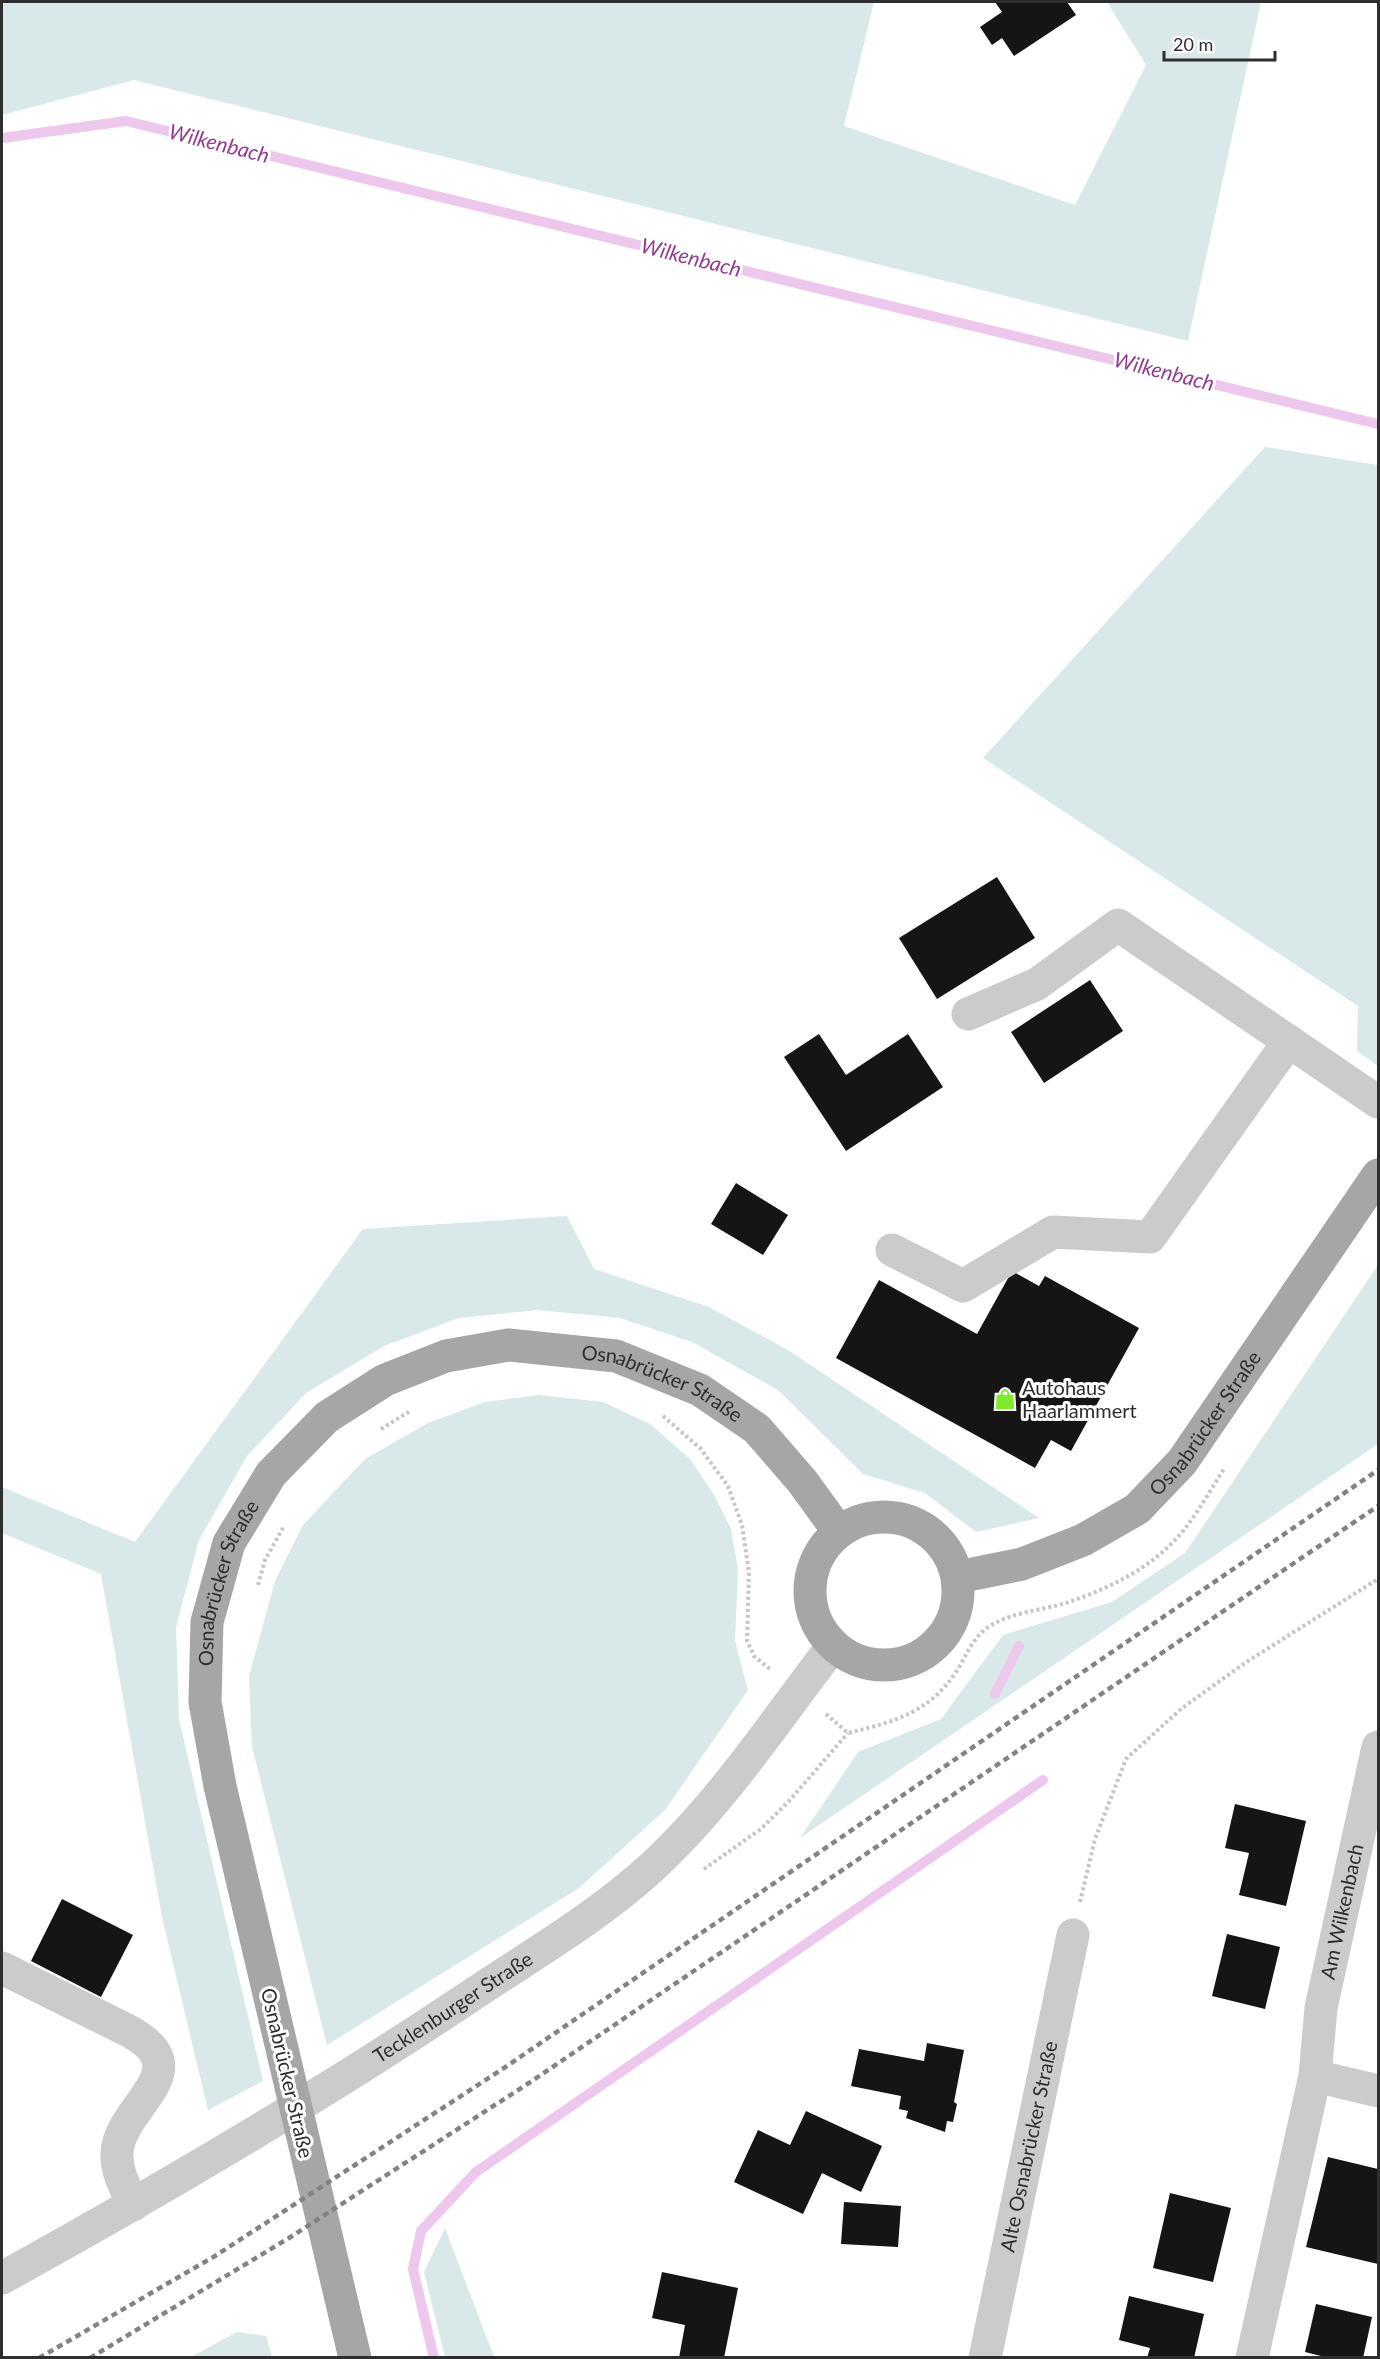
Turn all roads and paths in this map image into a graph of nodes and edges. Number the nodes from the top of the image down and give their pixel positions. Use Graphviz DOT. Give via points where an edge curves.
graph roads {
  1 [pos="968,1014"];
  2 [pos="1289,1041"];
  3 [pos="1378,1102"];
  4 [pos="1378,1174"];
  5 [pos="892,1250"];
  6 [pos="413,1409"];
  7 [pos="655,1409"];
  8 [pos="373,1433"];
  9 [pos="1230,1460"];
  10 [pos="286,1524"];
  11 [pos="838,1532"];
  12 [pos="957,1577"];
  13 [pos="1378,1579"];
  14 [pos="256,1590"];
  15 [pos="832,1647"];
  16 [pos="798,1691"];
  17 [pos="1378,1747"];
  18 [pos="1073,1935"];
  19 [pos="2,1968"];
  20 [pos="1315,2076"];
  21 [pos="1378,2091"];
  22 [pos="134,2205"];
  23 [pos="2,2278"];
  24 [pos="355,2358"];
  25 [pos="985,2358"];
  26 [pos="1252,2358"];
  1 -- 2 [label="street" via="1037,984 1118,925"];
  2 -- 3 [label="street"];
  2 -- 5 [label="street" via="1150,1237 1053,1232 963,1286"];
  4 -- 12 [label="main road, Osnabrücker Straße" via="1182,1462 1137,1509 1083,1540 1022,1564"];
  6 -- 8 [label="path"];
  7 -- 16 [label="path" via="700,1448 728,1486 742,1525 749,1572 747,1641 754,1656"];
  9 -- 16 [label="path" via="1170,1546 1109,1586 1068,1602 1005,1618 986,1629 968,1649 940,1694 916,1711 848,1733"];
  10 -- 14 [label="path" via="265,1560"];
  11 -- 12 [label="main road" via="853,1522 878,1517 918,1524 938,1539"];
  11 -- 15 [label="main road" via="818,1555 808,1595 813,1618"];
  11 -- 24 [label="main road, Osnabrücker Straße" via="802,1481 757,1429 700,1390 616,1356 508,1345 446,1356 385,1380 327,1417 271,1474 229,1543 207,1623 205,1702 222,1797"];
  12 -- 15 [label="main road" via="954,1618 944,1636 926,1653 903,1664 878,1666 854,1661"];
  13 -- 18 [label="path" via="1248,1660 1182,1708 1126,1759 1095,1839"];
  15 -- 16 [label="street, Tecklenburger Straße"];
  16 -- 22 [label="street, Tecklenburger Straße" via="697,1824 650,1870 579,1924 380,2056"];
  17 -- 20 [label="street, Am Wilkenbach" via="1321,2008"];
  18 -- 25 [label="street, Alte Osnabrücker Straße"];
  19 -- 22 [label="street" via="136,2034 154,2049 157,2078 123,2132 117,2151 118,2172"];
  20 -- 21 [label="street"];
  20 -- 26 [label="street, Am Wilkenbach"];
  22 -- 23 [label="street, Tecklenburger Straße"];
}
